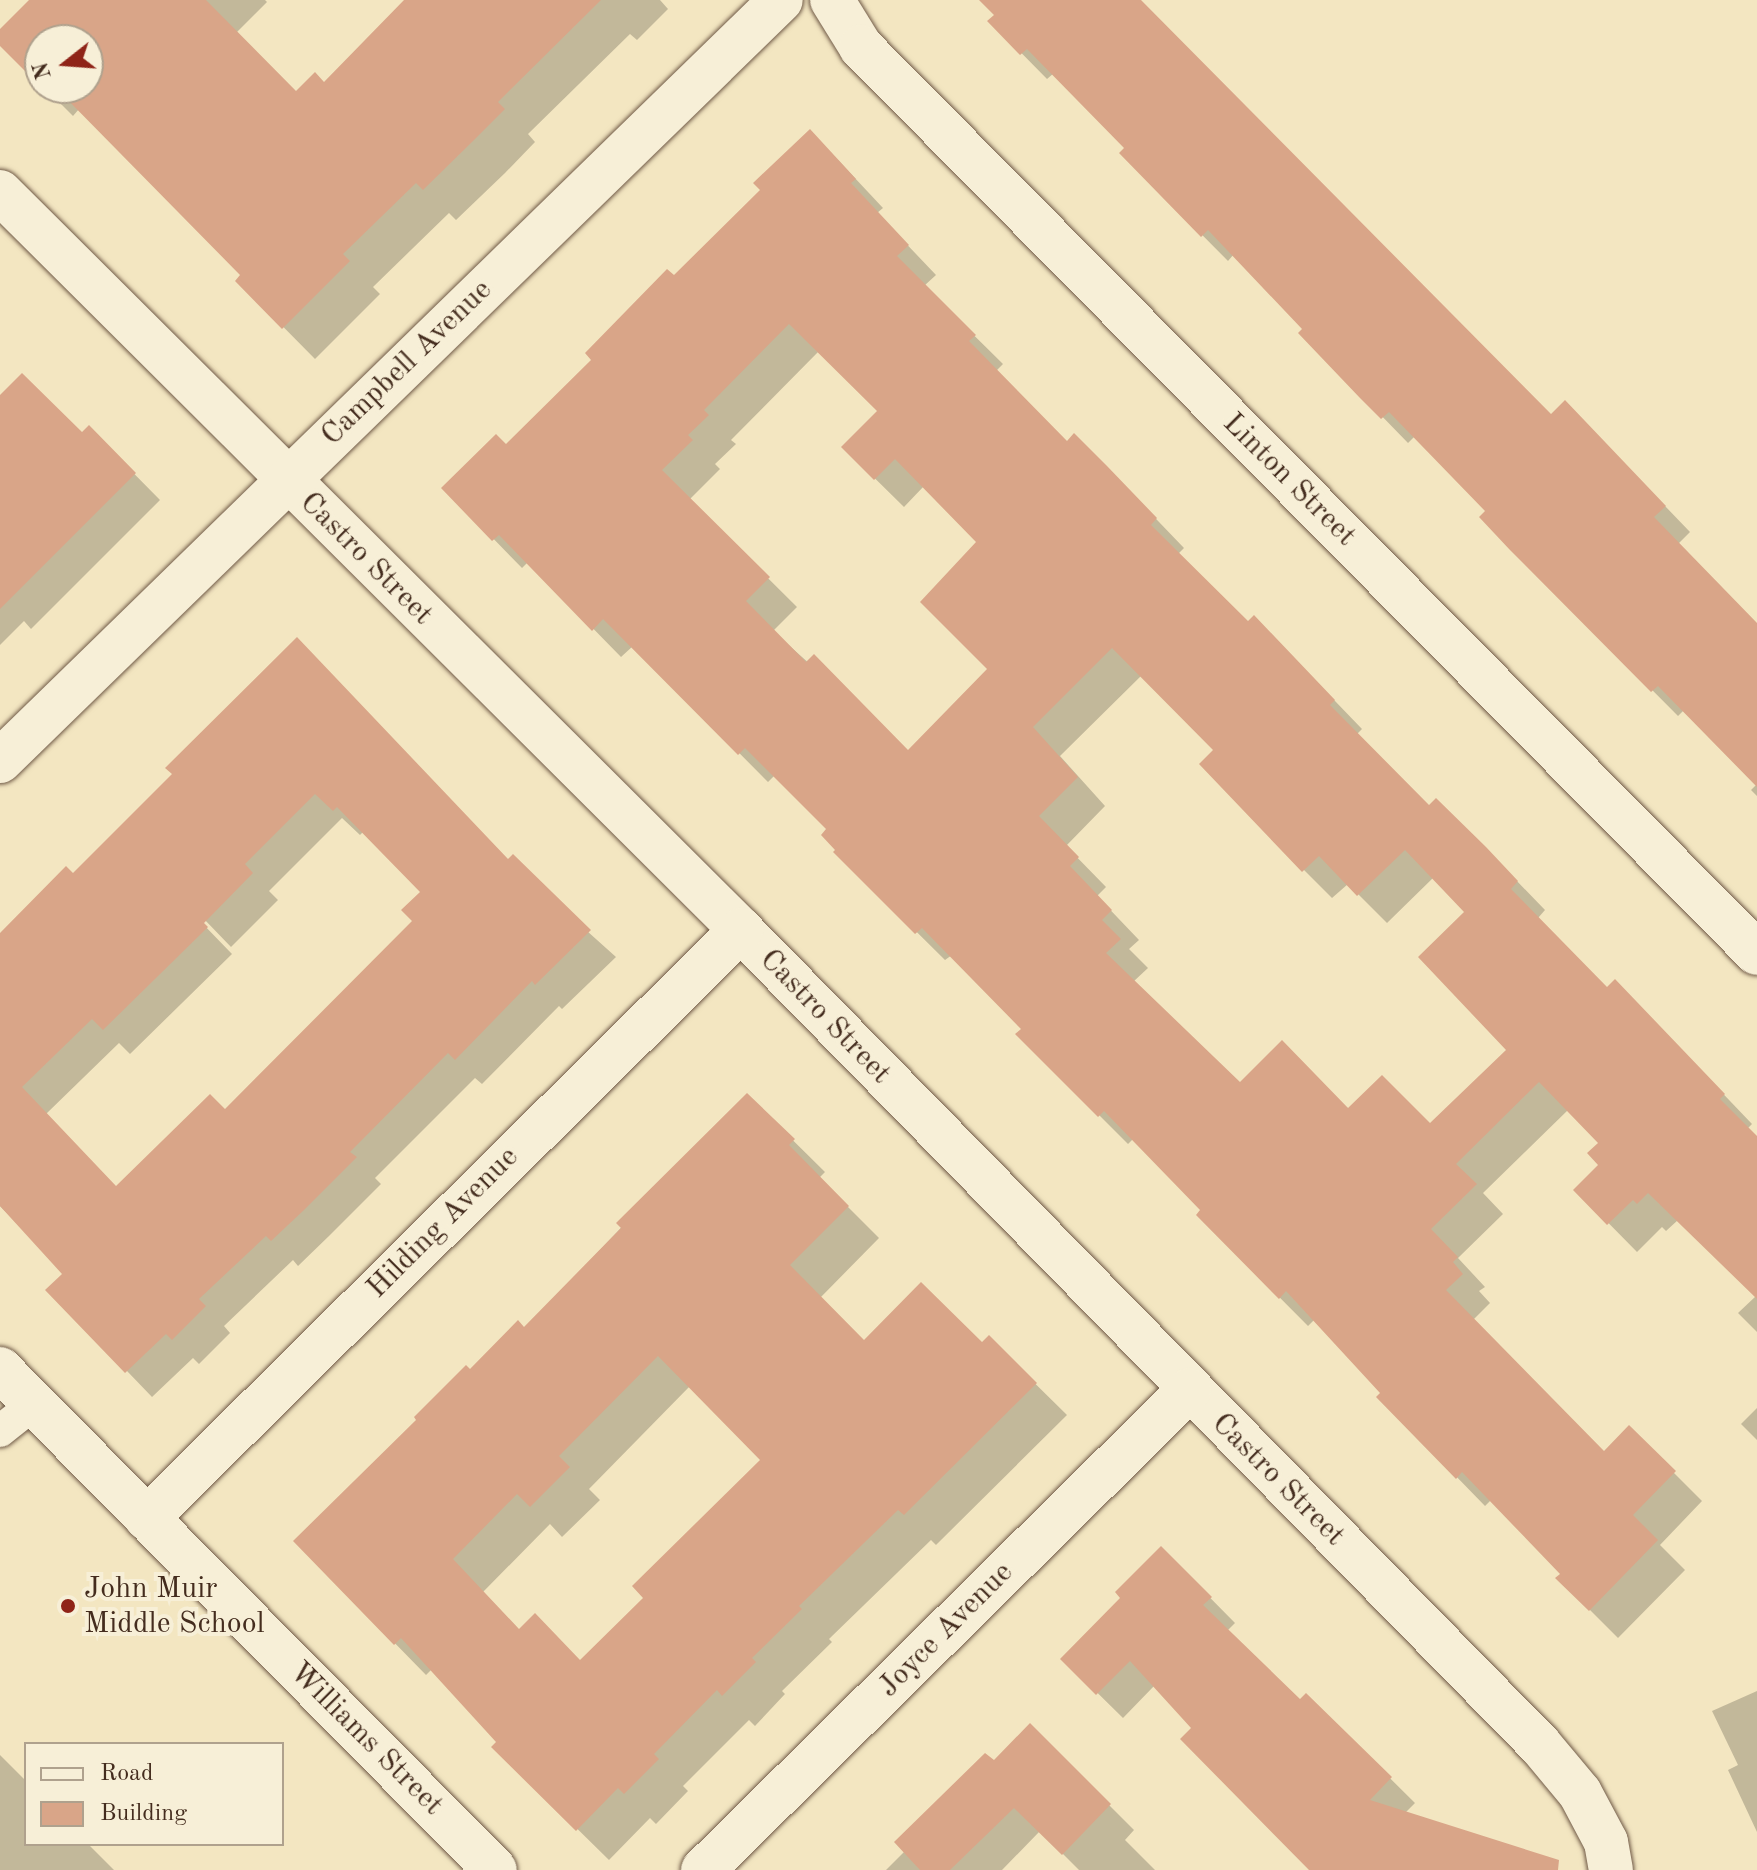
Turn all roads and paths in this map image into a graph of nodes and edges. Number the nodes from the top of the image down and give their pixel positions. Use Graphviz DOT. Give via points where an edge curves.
graph roads {
  1 [pos="781,0"];
  2 [pos="832,0"];
  3 [pos="0,192"];
  4 [pos="286,480"];
  5 [pos="0,761"];
  6 [pos="741,930"];
  7 [pos="1757,953"];
  8 [pos="0,1369"];
  9 [pos="1189,1390"];
  10 [pos="34,1404"];
  11 [pos="0,1431"];
  12 [pos="147,1518"];
  13 [pos="495,1870"];
  14 [pos="703,1870"];
  15 [pos="1611,1870"];
  1 -- 4 [label="street, Campbell Avenue"];
  2 -- 7 [label="street, Linton Street" via="861,47"];
  3 -- 4 [label="street, Castro Street"];
  4 -- 5 [label="street, Campbell Avenue"];
  4 -- 6 [label="street, Castro Street"];
  6 -- 9 [label="street, Castro Street"];
  6 -- 12 [label="street, Hilding Avenue"];
  8 -- 10 [label="street, Williams Street"];
  9 -- 14 [label="street, Joyce Avenue"];
  9 -- 15 [label="street, Castro Street" via="1540,1745 1580,1793 1606,1842"];
  10 -- 11 [label="lane"];
  10 -- 12 [label="street, Williams Street"];
  12 -- 13 [label="street, Williams Street"];
}
